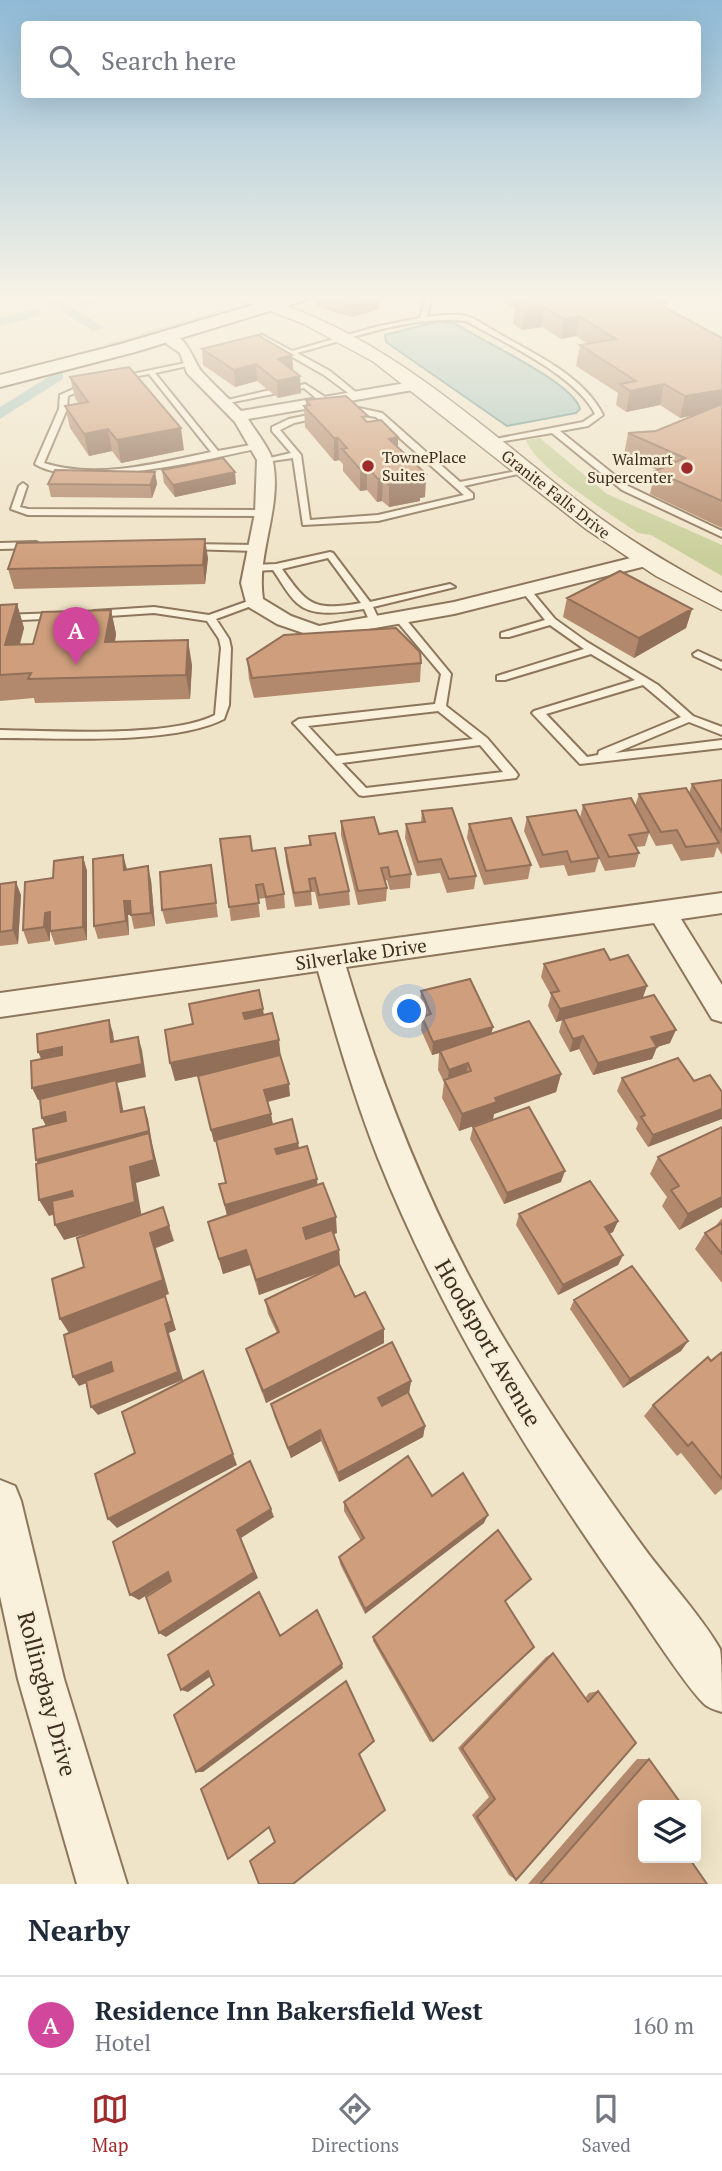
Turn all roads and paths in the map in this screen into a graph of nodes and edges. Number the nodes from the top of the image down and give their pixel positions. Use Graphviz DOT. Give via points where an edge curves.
graph roads {
  1 [pos="92,384"];
  2 [pos="161,384"];
  3 [pos="211,384"];
  4 [pos="338,384"];
  5 [pos="574,384"];
  6 [pos="418,385"];
  7 [pos="294,388"];
  8 [pos="270,392"];
  9 [pos="355,396"];
  10 [pos="223,401"];
  11 [pos="325,401"];
  12 [pos="237,416"];
  13 [pos="554,430"];
  14 [pos="490,442"];
  15 [pos="216,453"];
  16 [pos="260,453"];
  17 [pos="298,455"];
  18 [pos="527,471"];
  19 [pos="458,485"];
  20 [pos="23,486"];
  21 [pos="264,513"];
  22 [pos="722,534"];
  23 [pos="44,545"];
  24 [pos="0,546"];
  25 [pos="177,547"];
  26 [pos="257,548"];
  27 [pos="647,560"];
  28 [pos="276,566"];
  29 [pos="254,568"];
  30 [pos="450,587"];
  31 [pos="526,590"];
  32 [pos="254,602"];
  33 [pos="722,603"];
  34 [pos="367,605"];
  35 [pos="0,618"];
  36 [pos="210,618"];
  37 [pos="400,619"];
  38 [pos="551,621"];
  39 [pos="376,624"];
  40 [pos="505,635"];
  41 [pos="592,650"];
  42 [pos="698,654"];
  43 [pos="722,666"];
  44 [pos="501,678"];
  45 [pos="644,681"];
  46 [pos="440,707"];
  47 [pos="689,718"];
  48 [pos="722,731"];
  49 [pos="0,734"];
  50 [pos="483,741"];
  51 [pos="722,744"];
  52 [pos="333,760"];
  53 [pos="584,761"];
  54 [pos="722,903"];
  55 [pos="662,912"];
  56 [pos="328,959"];
  57 [pos="0,1005"];
  58 [pos="722,1010"];
  59 [pos="0,1501"];
  60 [pos="722,1689"];
  61 [pos="102,1884"];
  1 -- 15 [label="lane" via="64,395 63,410 39,464 50,470 115,470"];
  2 -- 15 [label="lane"];
  3 -- 10 [label="street"];
  4 -- 9 [label="lane"];
  5 -- 13 [label="lane" via="598,406 599,415 585,424"];
  6 -- 9 [label="street"];
  6 -- 14 [label="street, Granite Falls Drive"];
  7 -- 11 [label="lane" via="305,386"];
  8 -- 10 [label="lane"];
  9 -- 11 [label="street"];
  10 -- 12 [label="street"];
  11 -- 12 [label="street"];
  12 -- 16 [label="street"];
  13 -- 14 [label="lane"];
  13 -- 22 [label="lane" via="625,488"];
  14 -- 18 [label="street, Granite Falls Drive"];
  15 -- 16 [label="lane"];
  16 -- 17 [label="lane"];
  16 -- 21 [label="street"];
  17 -- 19 [label="lane" via="275,429 339,411 371,412"];
  17 -- 19 [label="lane" via="306,523 378,518 470,496"];
  18 -- 19 [label="lane"];
  18 -- 27 [label="street, Granite Falls Drive"];
  20 -- 21 [label="lane" via="15,509 28,512"];
  21 -- 26 [label="street"];
  23 -- 24 [label="lane"];
  25 -- 26 [label="lane"];
  26 -- 29 [label="street"];
  27 -- 31 [label="street"];
  27 -- 33 [label="street, Granite Falls Drive"];
  28 -- 29 [label="lane"];
  28 -- 34 [label="lane" via="303,604 319,609"];
  28 -- 34 [label="lane" via="330,555"];
  29 -- 32 [label="street"];
  30 -- 34 [label="lane"];
  31 -- 37 [label="street"];
  31 -- 38 [label="lane"];
  32 -- 36 [label="lane"];
  32 -- 39 [label="street" via="284,620 318,632"];
  34 -- 39 [label="lane"];
  35 -- 36 [label="lane" via="154,610"];
  36 -- 49 [label="lane" via="226,648 223,711 215,721 79,735"];
  37 -- 39 [label="street"];
  37 -- 46 [label="lane" via="446,674"];
  38 -- 40 [label="lane"];
  38 -- 41 [label="lane"];
  41 -- 44 [label="lane"];
  41 -- 45 [label="lane"];
  42 -- 43 [label="lane"];
  45 -- 47 [label="lane"];
  45 -- 53 [label="lane" via="538,713"];
  46 -- 50 [label="lane"];
  46 -- 52 [label="lane" via="299,723"];
  47 -- 48 [label="lane"];
  47 -- 53 [label="lane"];
  50 -- 52 [label="lane"];
  50 -- 52 [label="lane" via="512,775 363,792"];
  51 -- 53 [label="lane"];
  54 -- 55 [label="street, Silverlake Drive"];
  55 -- 56 [label="street, Silverlake Drive"];
  55 -- 58 [label="street"];
  56 -- 57 [label="street, Silverlake Drive"];
  56 -- 60 [label="street, Hoodsport Avenue" via="362,1079 388,1147 462,1303 574,1487"];
  59 -- 61 [label="street, Rollingbay Drive" via="41,1679"];
}
